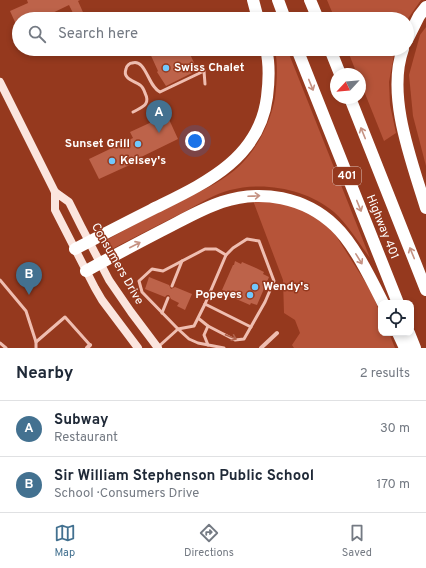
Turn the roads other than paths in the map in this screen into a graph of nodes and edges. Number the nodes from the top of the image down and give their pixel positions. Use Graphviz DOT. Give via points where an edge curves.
graph roads {
  1 [pos="253,0"];
  2 [pos="278,0"];
  3 [pos="310,0"];
  4 [pos="426,7"];
  5 [pos="256,12"];
  6 [pos="282,12"];
  7 [pos="315,12"];
  8 [pos="414,26"];
  9 [pos="267,56"];
  10 [pos="300,56"];
  11 [pos="333,56"];
  12 [pos="401,56"];
  13 [pos="338,68"];
  14 [pos="0,82"];
  15 [pos="205,84"];
  16 [pos="352,104"];
  17 [pos="133,112"];
  18 [pos="55,192"];
  19 [pos="426,208"];
  20 [pos="89,242"];
  21 [pos="75,249"];
  22 [pos="226,255"];
  23 [pos="182,261"];
  24 [pos="100,263"];
  25 [pos="86,271"];
  26 [pos="0,280"];
  27 [pos="172,286"];
  28 [pos="426,290"];
  29 [pos="168,298"];
  30 [pos="381,300"];
  31 [pos="397,300"];
  32 [pos="205,304"];
  33 [pos="162,313"];
  34 [pos="198,318"];
  35 [pos="208,326"];
  36 [pos="251,327"];
  37 [pos="178,329"];
  38 [pos="277,333"];
  39 [pos="399,336"];
  40 [pos="411,336"];
  41 [pos="36,342"];
  42 [pos="0,343"];
  43 [pos="208,345"];
  44 [pos="88,347"];
  45 [pos="6,348"];
  46 [pos="36,348"];
  47 [pos="138,348"];
  48 [pos="158,348"];
  49 [pos="224,348"];
  50 [pos="261,348"];
  51 [pos="405,348"];
  52 [pos="415,348"];
  1 -- 5 [label="highway"];
  2 -- 6 [label="highway"];
  3 -- 7 [label="highway"];
  4 -- 8 [label="highway"];
  9 -- 20 [label="highway" via="269,71 266,104 253,139 240,154 214,177"];
  10 -- 31 [label="highway, Highway 401 / 401, one-way"];
  11 -- 13 [label="highway"];
  12 -- 19 [label="highway" via="398,101"];
  14 -- 18 [label="main road, Consumers Drive"];
  15 -- 17 [label="lane" via="204,71 160,92 153,87 141,64 132,63 125,70 126,76 143,87 148,99 144,107"];
  28 -- 16 [label="highway, Highway 401 / 401, one-way"];
  18 -- 20 [label="main road, Consumers Drive" via="69,202"];
  18 -- 21 [label="main road, Consumers Drive" via="55,210"];
  20 -- 21 [label="highway"];
  20 -- 24 [label="main road, Consumers Drive"];
  21 -- 25 [label="main road, Consumers Drive"];
  22 -- 23 [label="lane" via="216,249 205,249"];
  22 -- 32 [label="lane"];
  22 -- 36 [label="lane" via="247,239 259,241 274,281"];
  23 -- 27 [label="lane"];
  23 -- 33 [label="lane" via="163,271 152,269 139,281 142,292"];
  24 -- 25 [label="highway"];
  24 -- 30 [label="highway, one-way" via="221,202 238,197 282,197 311,208 336,226 361,262"];
  24 -- 48 [label="main road, Consumers Drive" via="130,312"];
  25 -- 47 [label="main road, Consumers Drive" via="102,300"];
  26 -- 41 [label="lane" via="26,311"];
  29 -- 33 [label="lane"];
  32 -- 34 [label="lane"];
  32 -- 36 [label="lane"];
  33 -- 37 [label="lane"];
  34 -- 35 [label="lane"];
  34 -- 37 [label="lane" via="194,326"];
  35 -- 36 [label="lane, one-way" via="235,340 244,339"];
  35 -- 43 [label="lane" via="204,335"];
  37 -- 43 [label="lane" via="189,339"];
  37 -- 48 [label="lane"];
  38 -- 50 [label="street"];
  39 -- 51 [label="highway"];
  40 -- 52 [label="highway"];
  41 -- 44 [label="lane" via="65,317"];
  41 -- 46 [label="lane"];
  42 -- 45 [label="lane"];
  43 -- 49 [label="lane"];
}
